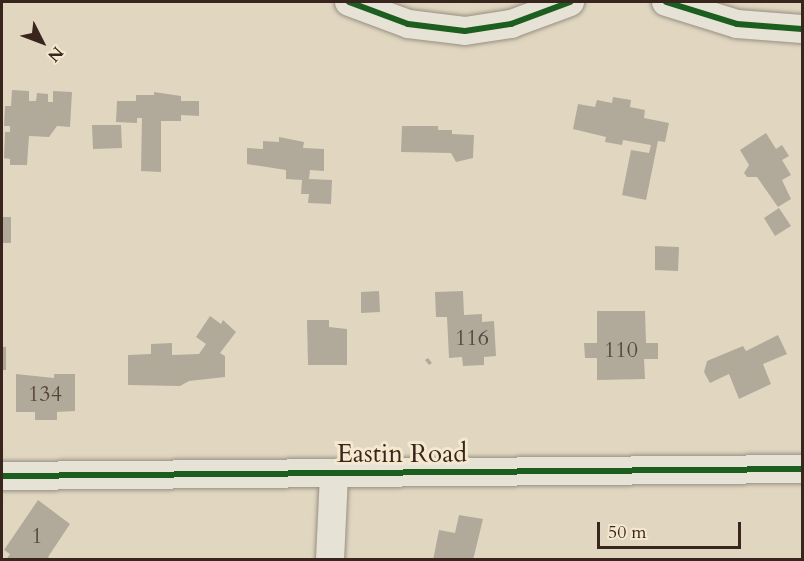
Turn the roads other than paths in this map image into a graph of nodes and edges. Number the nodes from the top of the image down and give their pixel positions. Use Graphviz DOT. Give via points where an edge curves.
graph roads {
  1 [pos="349,2"];
  2 [pos="570,2"];
  3 [pos="666,2"];
  4 [pos="802,29"];
  5 [pos="802,469"];
  6 [pos="334,474"];
  7 [pos="2,477"];
  8 [pos="330,560"];
  1 -- 2 [label="street" via="408,24 465,31 511,24"];
  3 -- 4 [label="street" via="737,24"];
  5 -- 6 [label="street, Eastin Road"];
  6 -- 7 [label="street, Eastin Road"];
  6 -- 8 [label="street"];
}
